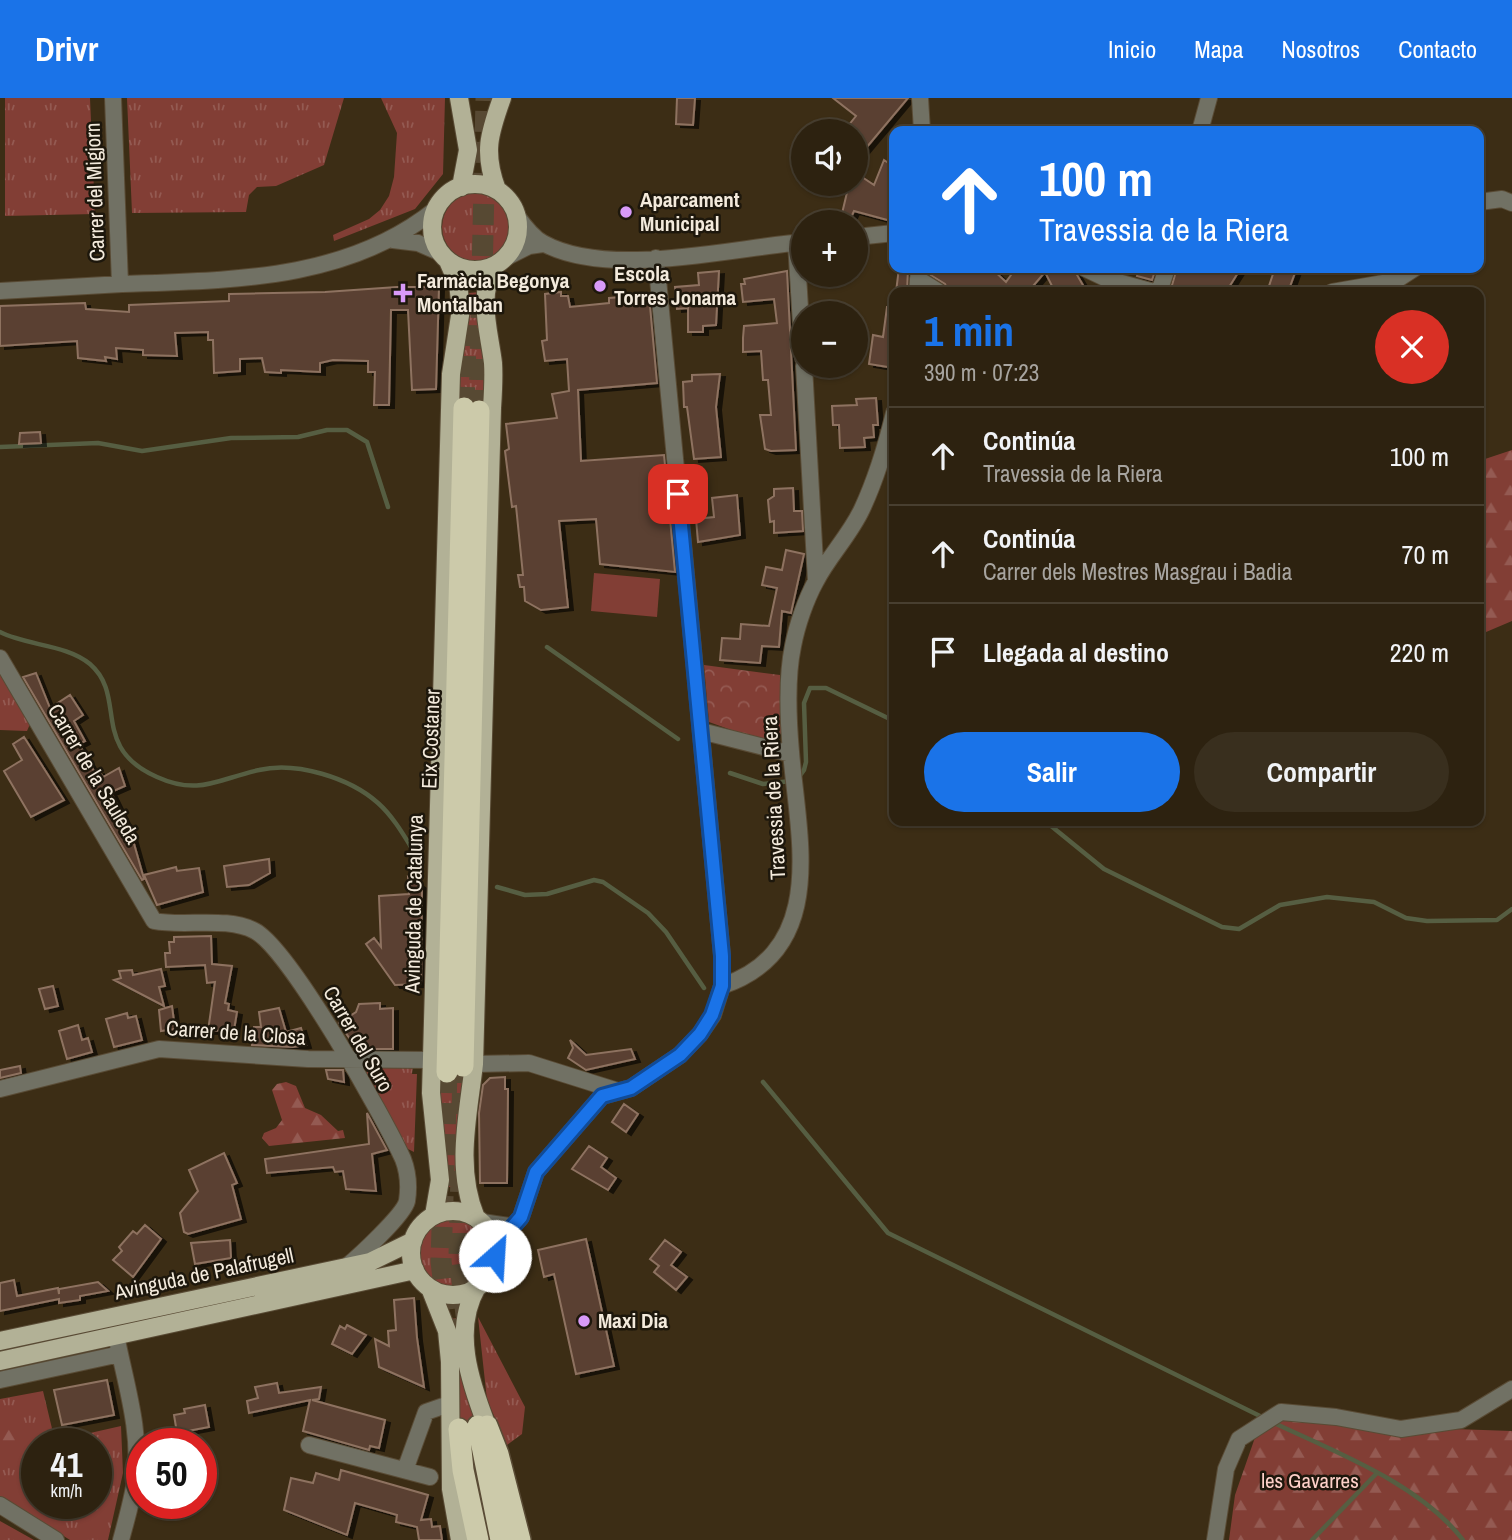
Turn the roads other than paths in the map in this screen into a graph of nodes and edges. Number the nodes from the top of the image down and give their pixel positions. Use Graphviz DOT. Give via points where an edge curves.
graph roads {
  1 [pos="113,98"];
  2 [pos="459,98"];
  3 [pos="502,98"];
  4 [pos="919,98"];
  5 [pos="1209,98"];
  6 [pos="922,126"];
  7 [pos="1201,126"];
  8 [pos="461,187"];
  9 [pos="497,190"];
  10 [pos="1484,201"];
  11 [pos="1512,204"];
  12 [pos="436,209"];
  13 [pos="517,216"];
  14 [pos="889,234"];
  15 [pos="868,236"];
  16 [pos="393,240"];
  17 [pos="791,243"];
  18 [pos="543,244"];
  19 [pos="445,257"];
  20 [pos="656,258"];
  21 [pos="500,262"];
  22 [pos="1096,273"];
  23 [pos="1407,273"];
  24 [pos="120,284"];
  25 [pos="1129,287"];
  26 [pos="1361,287"];
  27 [pos="0,291"];
  28 [pos="805,378"];
  29 [pos="472,409"];
  30 [pos="889,429"];
  31 [pos="813,542"];
  32 [pos="834,553"];
  33 [pos="816,581"];
  34 [pos="0,658"];
  35 [pos="701,731"];
  36 [pos="793,762"];
  37 [pos="148,913"];
  38 [pos="722,986"];
  39 [pos="347,1060"];
  40 [pos="454,1065"];
  41 [pos="0,1089"];
  42 [pos="618,1091"];
  43 [pos="434,1215"];
  44 [pos="479,1220"];
  45 [pos="510,1226"];
  46 [pos="413,1241"];
  47 [pos="495,1247"];
  48 [pos="346,1267"];
  49 [pos="415,1270"];
  50 [pos="477,1287"];
  51 [pos="430,1288"];
  52 [pos="116,1335"];
  53 [pos="0,1340"];
  54 [pos="120,1354"];
  55 [pos="0,1361"];
  56 [pos="0,1380"];
  57 [pos="1512,1390"];
  58 [pos="449,1405"];
  59 [pos="475,1427"];
  60 [pos="309,1446"];
  61 [pos="405,1470"];
  62 [pos="430,1477"];
  63 [pos="0,1505"];
  64 [pos="56,1540"];
  65 [pos="121,1540"];
  66 [pos="460,1540"];
  67 [pos="478,1540"];
  68 [pos="501,1540"];
  69 [pos="520,1540"];
  70 [pos="1216,1540"];
  1 -- 24 [label="street, Carrer del Migjorn"];
  2 -- 8 [label="main road" via="468,150"];
  3 -- 9 [label="main road" via="488,142 488,166"];
  4 -- 6 [label="street"];
  5 -- 7 [label="street"];
  8 -- 9 [label="main road"];
  8 -- 12 [label="main road"];
  9 -- 13 [label="main road"];
  10 -- 11 [label="street" via="1502,199"];
  12 -- 16 [label="street"];
  12 -- 19 [label="main road" via="432,232"];
  13 -- 18 [label="street"];
  13 -- 21 [label="main road" via="517,236"];
  14 -- 15 [label="street"];
  16 -- 19 [label="street" via="418,243"];
  16 -- 24 [label="street" via="286,274"];
  17 -- 20 [label="street"];
  18 -- 20 [label="street" via="618,261"];
  18 -- 21 [label="street" via="529,246"];
  19 -- 21 [label="main road" via="471,270"];
  19 -- 40 [label="main road, Avinguda de Catalunya" via="458,284 461,309 451,374"];
  20 -- 35 [label="street"];
  21 -- 40 [label="main road, Avinguda de Catalunya" via="486,281 493,366"];
  22 -- 25 [label="street"];
  23 -- 26 [label="street" via="1395,281"];
  24 -- 27 [label="street"];
  28 -- 31 [label="street"];
  29 -- 40 [label="highway, Eix Costaner"];
  30 -- 32 [label="street, Travessia de la Riera" via="862,510"];
  31 -- 32 [label="street"];
  31 -- 33 [label="street"];
  32 -- 33 [label="street, Travessia de la Riera"];
  33 -- 36 [label="street, Travessia de la Riera" via="793,644 789,673"];
  34 -- 37 [label="street, Carrer de la Sauleda"];
  35 -- 36 [label="street"];
  35 -- 38 [label="street"];
  36 -- 38 [label="street, Travessia de la Riera" via="801,863 793,922 786,937 750,977"];
  37 -- 39 [label="street, Carrer del Suro" via="154,921 237,926 265,938 299,981"];
  38 -- 42 [label="street" via="712,1015 680,1055 631,1088"];
  39 -- 40 [label="street, Carrer de la Closa"];
  39 -- 41 [label="street, Carrer de la Closa" via="159,1049"];
  39 -- 48 [label="street, Carrer del Suro" via="402,1158 408,1193 399,1216"];
  40 -- 42 [label="street, Carrer de la Closa" via="529,1063"];
  40 -- 43 [label="main road, Avinguda de Catalunya" via="432,1124 440,1180"];
  40 -- 44 [label="main road, Avinguda de Catalunya" via="466,1194"];
  42 -- 45 [label="street" via="602,1096 558,1143 536,1172 521,1217"];
  43 -- 44 [label="main road" via="460,1211"];
  43 -- 46 [label="main road" via="423,1223"];
  44 -- 45 [label="street"];
  44 -- 47 [label="main road"];
  45 -- 47 [label="street"];
  46 -- 48 [label="main road, Avinguda de Palafrugell" via="370,1262"];
  46 -- 49 [label="main road"];
  47 -- 50 [label="main road" via="494,1265"];
  48 -- 53 [label="main road, Avinguda de Palafrugell"];
  49 -- 51 [label="main road"];
  49 -- 52 [label="main road, Avinguda de Palafrugell"];
  50 -- 51 [label="main road" via="457,1295"];
  50 -- 59 [label="main road" via="465,1313"];
  51 -- 58 [label="main road" via="447,1331"];
  52 -- 54 [label="street, Avinguda de Palafrugell"];
  52 -- 55 [label="main road, Avinguda de Palafrugell"];
  54 -- 56 [label="street"];
  54 -- 65 [label="street, Avinguda de Palafrugell" via="136,1451 135,1480"];
  57 -- 70 [label="street" via="1461,1420 1401,1429 1281,1412 1238,1439 1226,1469"];
  58 -- 61 [label="street" via="426,1412"];
  58 -- 66 [label="main road" via="452,1489"];
  59 -- 67 [label="highway" via="463,1470"];
  59 -- 68 [label="highway"];
  59 -- 69 [label="highway" via="498,1454"];
  60 -- 61 [label="street"];
  61 -- 62 [label="street"];
  63 -- 64 [label="street"];
}
